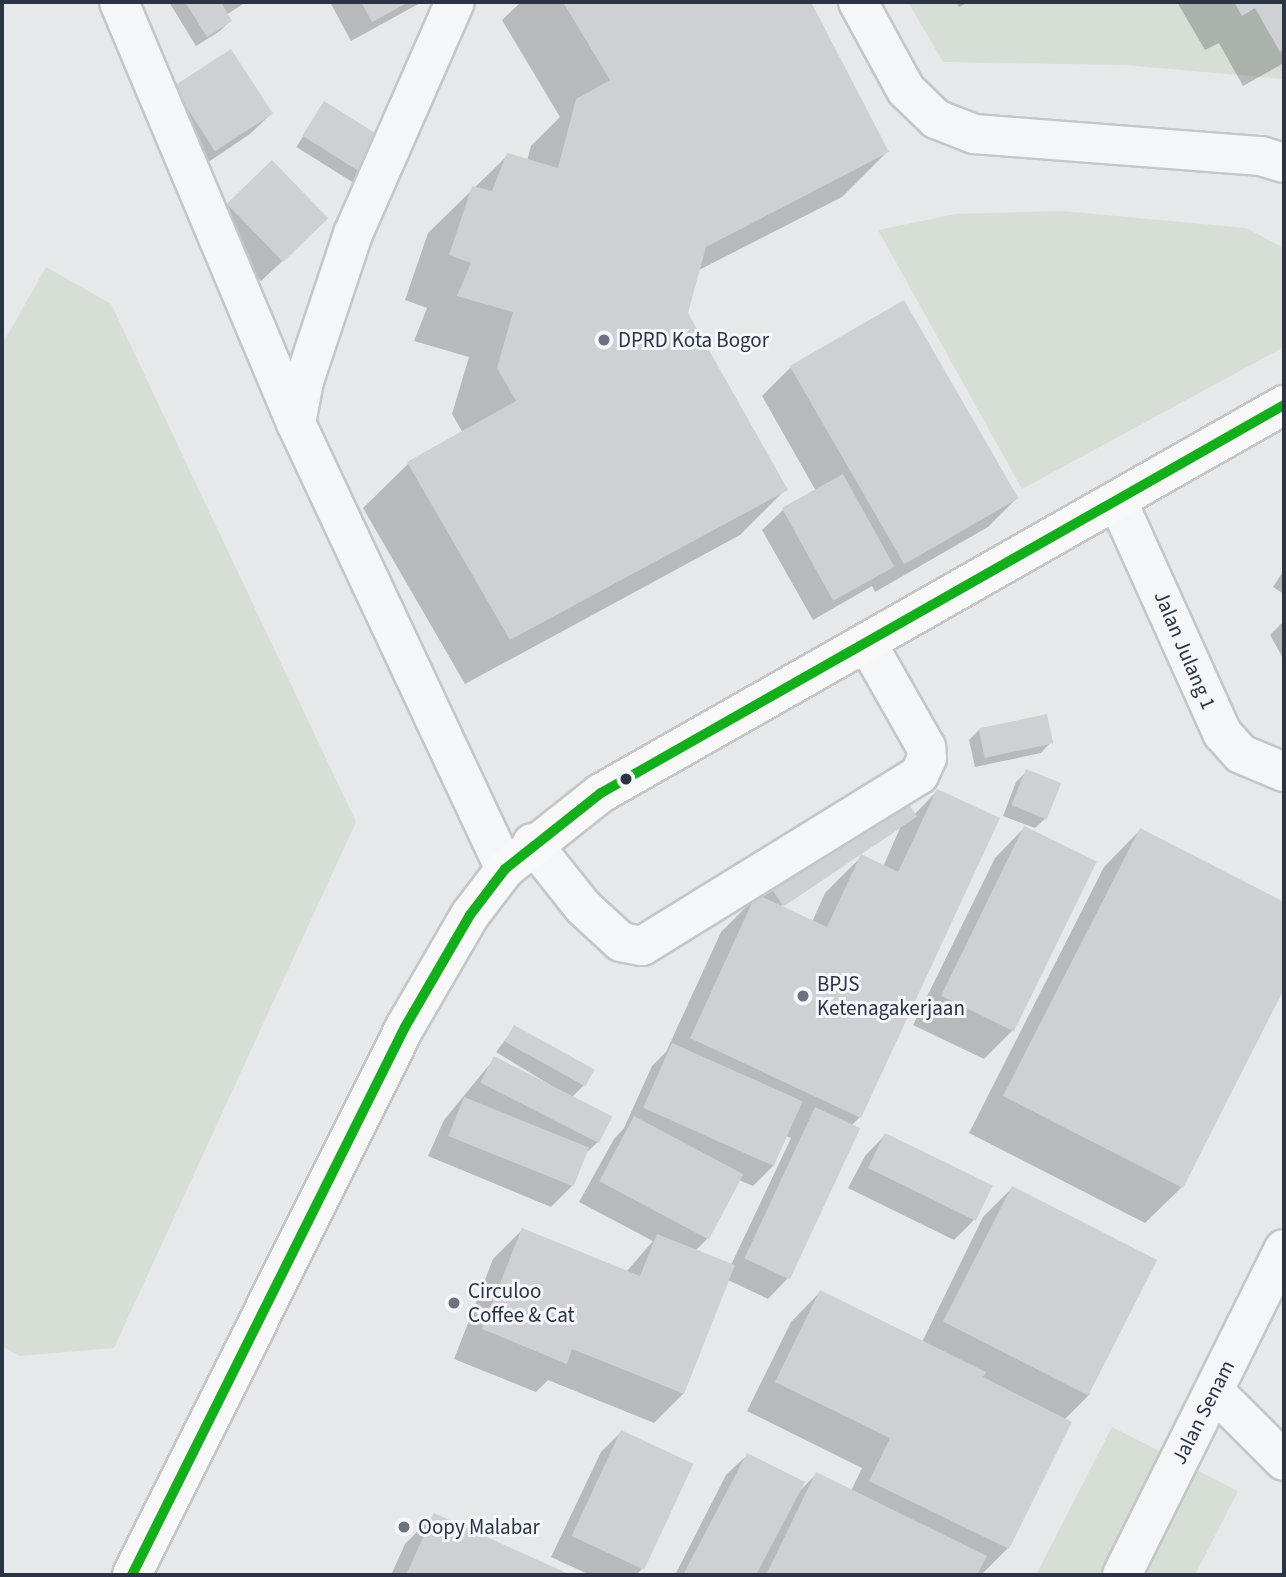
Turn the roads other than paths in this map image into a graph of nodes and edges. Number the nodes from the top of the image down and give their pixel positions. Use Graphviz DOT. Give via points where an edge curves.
graph roads {
  1 [pos="119,2"];
  2 [pos="455,2"];
  3 [pos="859,2"];
  4 [pos="1284,163"];
  5 [pos="1284,405"];
  6 [pos="296,423"];
  7 [pos="1117,499"];
  8 [pos="866,643"];
  9 [pos="1284,772"];
  10 [pos="518,856"];
  11 [pos="1284,1250"];
  12 [pos="1214,1391"];
  13 [pos="1284,1461"];
  14 [pos="132,1575"];
  15 [pos="1122,1575"];
  1 -- 6 [label="street"];
  2 -- 6 [label="street" via="354,234 304,381"];
  3 -- 4 [label="street" via="906,90 936,118 974,134 1261,156"];
  5 -- 7 [label="main road"];
  6 -- 10 [label="street"];
  7 -- 8 [label="main road"];
  7 -- 9 [label="street, Jalan Julang 1" via="1222,733 1241,754"];
  8 -- 10 [label="main road" via="601,793"];
  8 -- 10 [label="street" via="926,747 927,758 919,775 642,946 613,935"];
  10 -- 14 [label="main road" via="470,915 405,1027"];
  11 -- 12 [label="street, Jalan Senam"];
  12 -- 13 [label="street"];
  12 -- 15 [label="street, Jalan Senam"];
}
